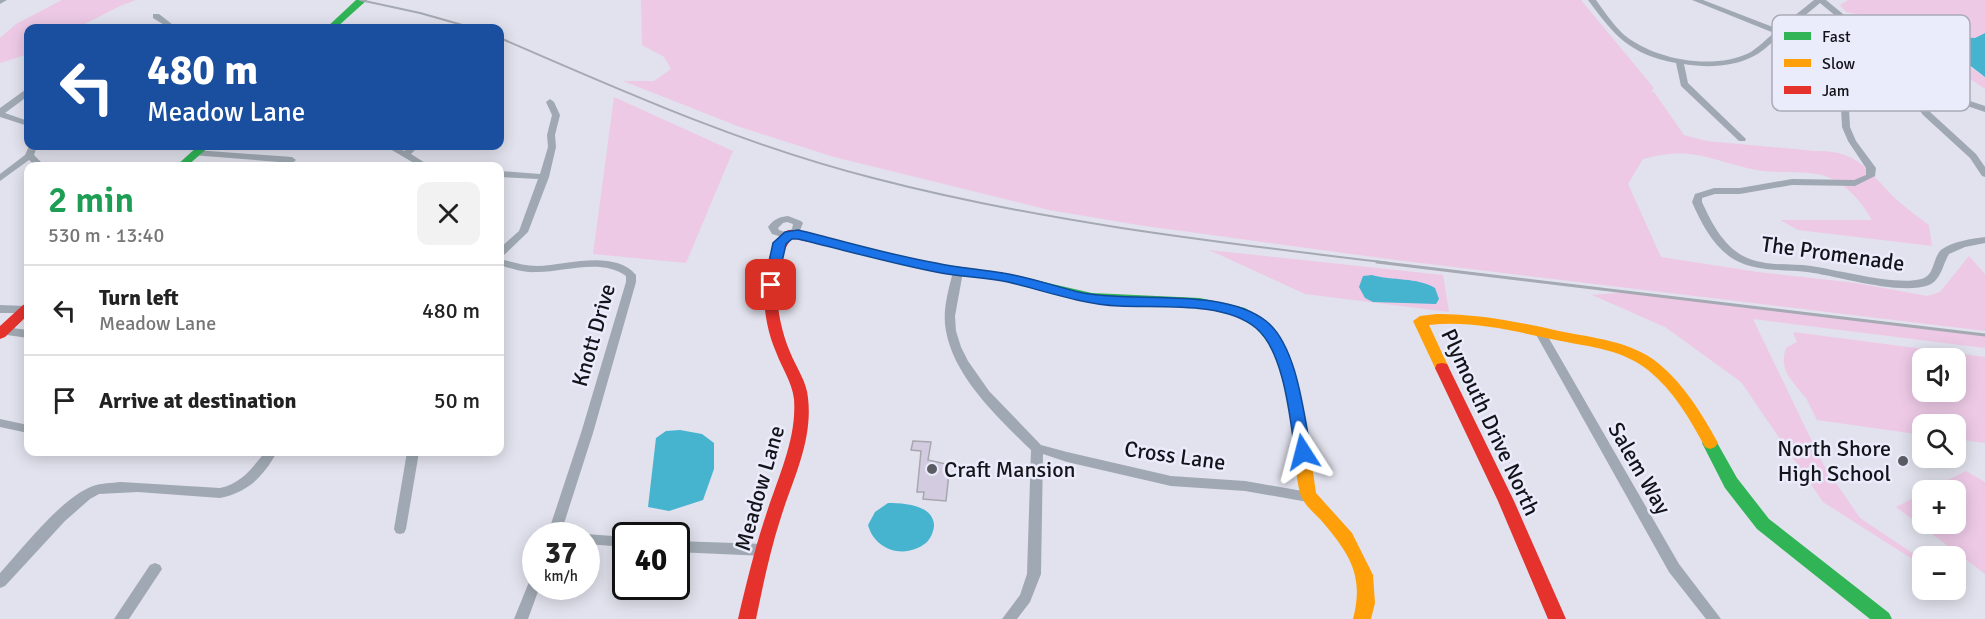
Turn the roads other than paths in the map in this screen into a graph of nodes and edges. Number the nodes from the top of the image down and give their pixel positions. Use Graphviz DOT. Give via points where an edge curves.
graph roads {
  1 [pos="362,0"];
  2 [pos="1592,0"];
  3 [pos="1696,0"];
  4 [pos="1820,0"];
  5 [pos="1801,15"];
  6 [pos="1838,15"];
  7 [pos="156,16"];
  8 [pos="167,24"];
  9 [pos="335,24"];
  10 [pos="1772,29"];
  11 [pos="1772,38"];
  12 [pos="1680,63"];
  13 [pos="24,95"];
  14 [pos="550,102"];
  15 [pos="1970,104"];
  16 [pos="1985,109"];
  17 [pos="1845,111"];
  18 [pos="1925,111"];
  19 [pos="0,113"];
  20 [pos="24,122"];
  21 [pos="1742,139"];
  22 [pos="31,150"];
  23 [pos="199,150"];
  24 [pos="208,150"];
  25 [pos="396,150"];
  26 [pos="411,150"];
  27 [pos="405,155"];
  28 [pos="29,156"];
  29 [pos="292,160"];
  30 [pos="37,162"];
  31 [pos="185,162"];
  32 [pos="418,162"];
  33 [pos="24,170"];
  34 [pos="504,174"];
  35 [pos="1985,174"];
  36 [pos="3,176"];
  37 [pos="544,177"];
  38 [pos="1985,240"];
  39 [pos="504,249"];
  40 [pos="504,263"];
  41 [pos="958,272"];
  42 [pos="0,309"];
  43 [pos="24,309"];
  44 [pos="24,313"];
  45 [pos="1539,331"];
  46 [pos="2,333"];
  47 [pos="24,334"];
  48 [pos="0,423"];
  49 [pos="24,428"];
  50 [pos="1037,448"];
  51 [pos="268,456"];
  52 [pos="413,456"];
  53 [pos="1308,497"];
  54 [pos="558,522"];
  55 [pos="400,529"];
  56 [pos="690,547"];
  57 [pos="764,550"];
  58 [pos="155,569"];
  59 [pos="0,582"];
  60 [pos="528,600"];
  61 [pos="121,619"];
  62 [pos="521,619"];
  63 [pos="747,619"];
  64 [pos="1009,619"];
  65 [pos="1362,619"];
  66 [pos="1557,619"];
  67 [pos="1714,619"];
  68 [pos="1883,619"];
  1 -- 9 [label="street"];
  2 -- 12 [label="street" via="1624,39"];
  3 -- 10 [label="street"];
  4 -- 5 [label="street"];
  4 -- 6 [label="street"];
  7 -- 8 [label="street"];
  11 -- 12 [label="street" via="1744,58"];
  12 -- 21 [label="street" via="1684,84"];
  13 -- 19 [label="street"];
  14 -- 37 [label="street" via="556,115"];
  15 -- 16 [label="street"];
  17 -- 38 [label="street, The Promenade" via="1846,127 1871,168 1870,176 1855,183 1792,182 1698,196 1699,208 1731,252 1755,264 1920,284 1933,278 1945,252"];
  18 -- 35 [label="street" via="1973,156"];
  19 -- 20 [label="street"];
  22 -- 28 [label="street"];
  23 -- 31 [label="street"];
  24 -- 29 [label="street"];
  25 -- 27 [label="street"];
  26 -- 27 [label="street"];
  27 -- 32 [label="street"];
  28 -- 30 [label="street"];
  28 -- 36 [label="street"];
  33 -- 36 [label="street"];
  34 -- 37 [label="street"];
  37 -- 39 [label="street" via="522,232"];
  40 -- 54 [label="street, Knott Drive" via="537,269 575,264 615,266 631,274"];
  41 -- 50 [label="street" via="950,304 951,332 957,352 992,400"];
  41 -- 53 [label="street" via="1005,277 1118,302 1221,307 1261,324 1273,338 1283,361 1296,410"];
  41 -- 57 [label="street, Meadow Lane" via="807,236 789,234 780,243 771,285 770,314 799,388 801,409 798,439"];
  42 -- 43 [label="street"];
  44 -- 46 [label="street"];
  45 -- 66 [label="street, Plymouth Drive North" via="1441,318 1420,321"];
  45 -- 67 [label="street, Salem Way" via="1674,568"];
  45 -- 68 [label="street" via="1607,345 1651,365 1693,410 1731,483 1763,524"];
  46 -- 47 [label="street"];
  48 -- 49 [label="street"];
  50 -- 53 [label="street, Cross Lane" via="1171,480 1245,486"];
  50 -- 64 [label="street" via="1034,574 1025,598"];
  51 -- 59 [label="street" via="246,484 232,492 109,487 90,492"];
  52 -- 55 [label="street"];
  53 -- 65 [label="street" via="1355,546 1366,588"];
  56 -- 57 [label="street"];
  57 -- 63 [label="street, Meadow Lane"];
  58 -- 61 [label="street"];
  60 -- 62 [label="street"];
}
